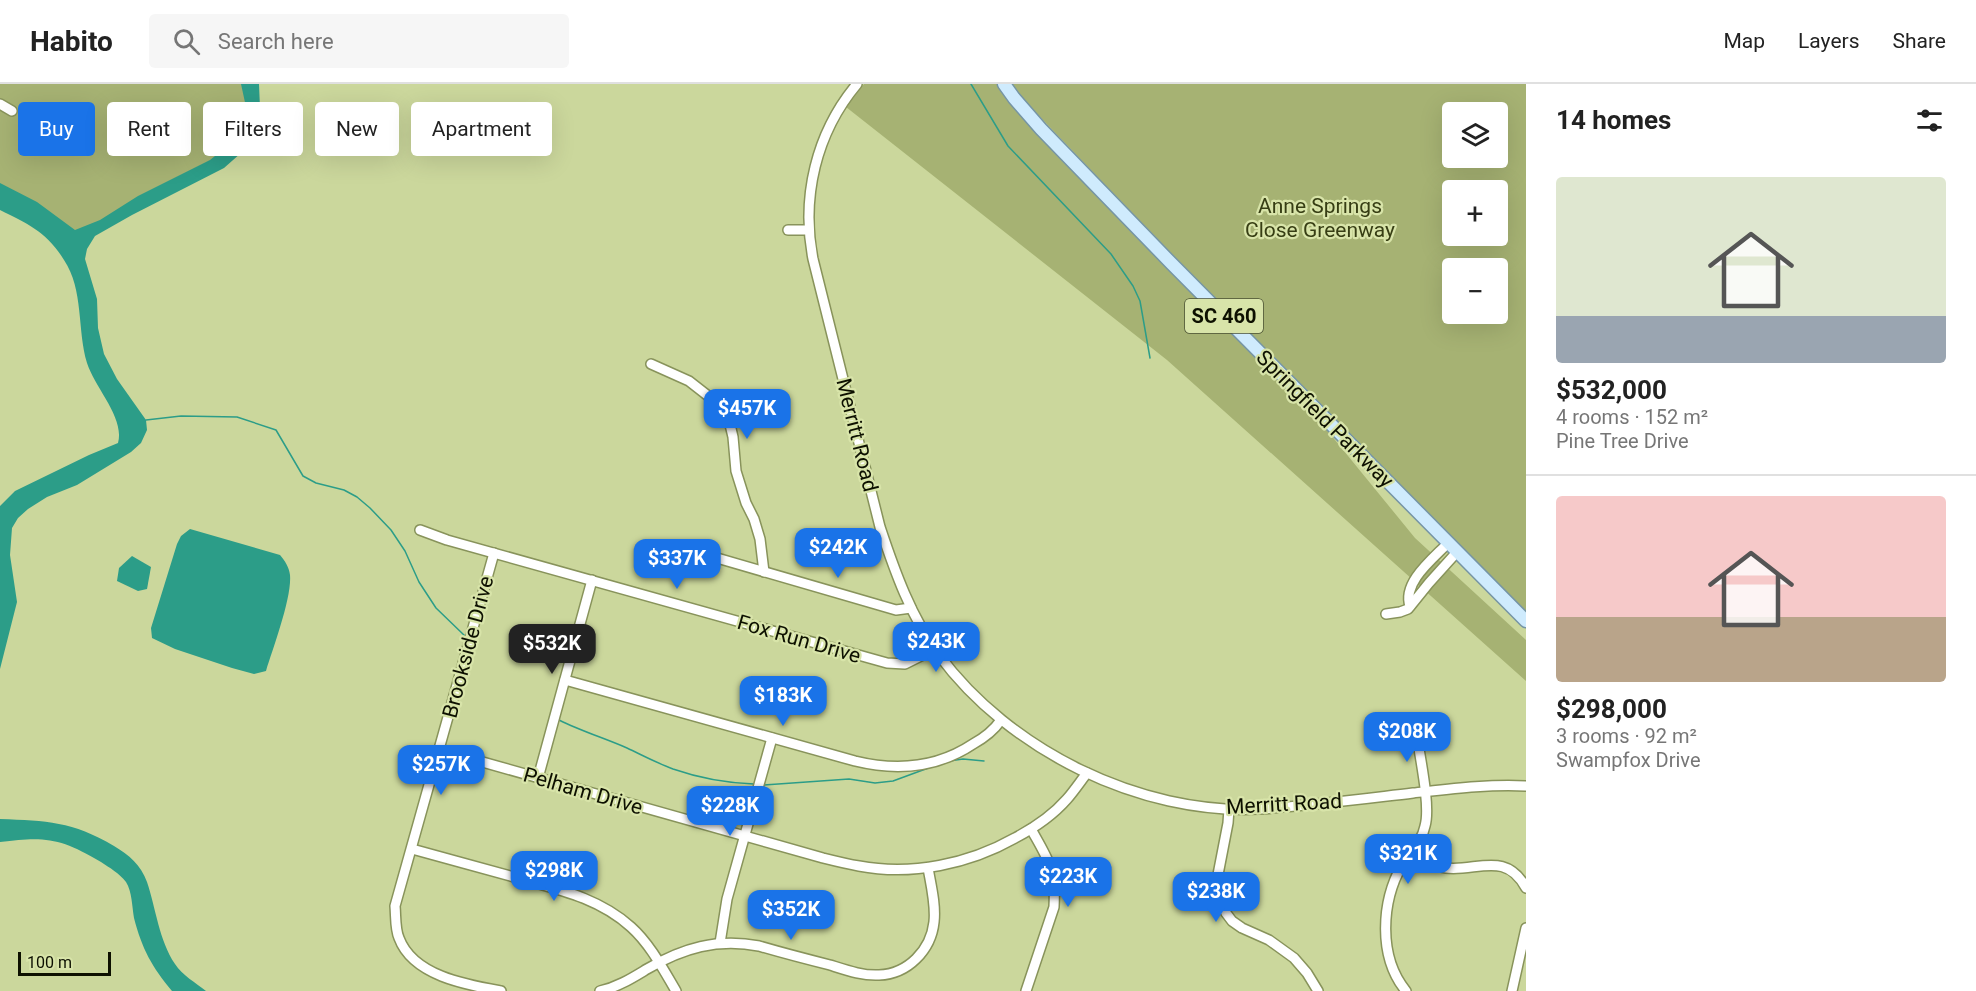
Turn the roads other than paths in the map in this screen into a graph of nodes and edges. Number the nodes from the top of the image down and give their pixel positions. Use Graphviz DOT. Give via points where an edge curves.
graph roads {
  1 [pos="857,84"];
  2 [pos="1005,84"];
  3 [pos="0,104"];
  4 [pos="12,111"];
  5 [pos="788,230"];
  6 [pos="808,230"];
  7 [pos="651,364"];
  8 [pos="420,530"];
  9 [pos="698,546"];
  10 [pos="1453,547"];
  11 [pos="494,553"];
  12 [pos="765,572"];
  13 [pos="592,580"];
  14 [pos="911,608"];
  15 [pos="1386,614"];
  16 [pos="1526,621"];
  17 [pos="935,649"];
  18 [pos="565,680"];
  19 [pos="1001,720"];
  20 [pos="1416,730"];
  21 [pos="772,738"];
  22 [pos="440,750"];
  23 [pos="1087,773"];
  24 [pos="538,778"];
  25 [pos="1526,786"];
  26 [pos="1425,792"];
  27 [pos="1229,809"];
  28 [pos="1030,829"];
  29 [pos="745,836"];
  30 [pos="412,849"];
  31 [pos="1412,851"];
  32 [pos="928,868"];
  33 [pos="1526,888"];
  34 [pos="1526,928"];
  35 [pos="720,943"];
  36 [pos="659,963"];
  37 [pos="501,991"];
  38 [pos="600,991"];
  39 [pos="676,991"];
  40 [pos="1026,991"];
  41 [pos="1318,991"];
  42 [pos="1406,991"];
  43 [pos="1512,991"];
  1 -- 6 [label="street, Merritt Road" via="831,123 815,165"];
  2 -- 10 [label="main road, Springfield Parkway / SC 460" via="1041,129"];
  3 -- 4 [label="street"];
  5 -- 6 [label="street"];
  6 -- 14 [label="street, Merritt Road" via="880,527"];
  7 -- 12 [label="street" via="689,381 728,416 736,471 757,529"];
  8 -- 11 [label="street, Fox Run Drive"];
  9 -- 12 [label="street" via="717,558"];
  10 -- 15 [label="street" via="1412,583 1410,606"];
  10 -- 16 [label="main road, Springfield Parkway / SC 460"];
  11 -- 13 [label="street, Fox Run Drive"];
  11 -- 22 [label="street, Brookside Drive"];
  12 -- 14 [label="street" via="896,610"];
  13 -- 17 [label="street, Fox Run Drive" via="887,663 906,664"];
  13 -- 18 [label="street"];
  14 -- 17 [label="street, Merritt Road"];
  17 -- 19 [label="street, Merritt Road" via="975,697"];
  18 -- 21 [label="street"];
  18 -- 24 [label="street"];
  19 -- 21 [label="street" via="967,748 911,766 869,764"];
  19 -- 23 [label="street, Merritt Road"];
  20 -- 26 [label="street"];
  21 -- 29 [label="street"];
  22 -- 24 [label="street, Pelham Drive"];
  22 -- 30 [label="street, Brookside Drive"];
  23 -- 27 [label="street, Merritt Road" via="1161,799"];
  23 -- 28 [label="street, Pelham Drive" via="1066,800"];
  24 -- 29 [label="street, Pelham Drive"];
  25 -- 26 [label="street, Merritt Road"];
  26 -- 27 [label="street, Merritt Road"];
  26 -- 31 [label="street" via="1426,824 1422,839"];
  27 -- 41 [label="street" via="1215,890 1226,914 1242,928 1269,940 1294,958"];
  28 -- 32 [label="street, Pelham Drive" via="981,855"];
  28 -- 40 [label="street" via="1051,864 1055,892 1054,907"];
  29 -- 32 [label="street, Pelham Drive" via="860,867"];
  29 -- 35 [label="street" via="727,899"];
  30 -- 36 [label="street" via="590,899 633,928"];
  30 -- 37 [label="street, Brookside Drive" via="395,906 397,932 404,948 429,972"];
  31 -- 33 [label="street" via="1437,867 1501,866"];
  31 -- 42 [label="street" via="1390,890 1385,923 1393,970"];
  32 -- 35 [label="street" via="933,931 922,953 892,973 870,975 759,946"];
  34 -- 43 [label="street"];
  35 -- 36 [label="street" via="693,948"];
  36 -- 38 [label="street" via="620,986"];
  36 -- 39 [label="street"];
}
